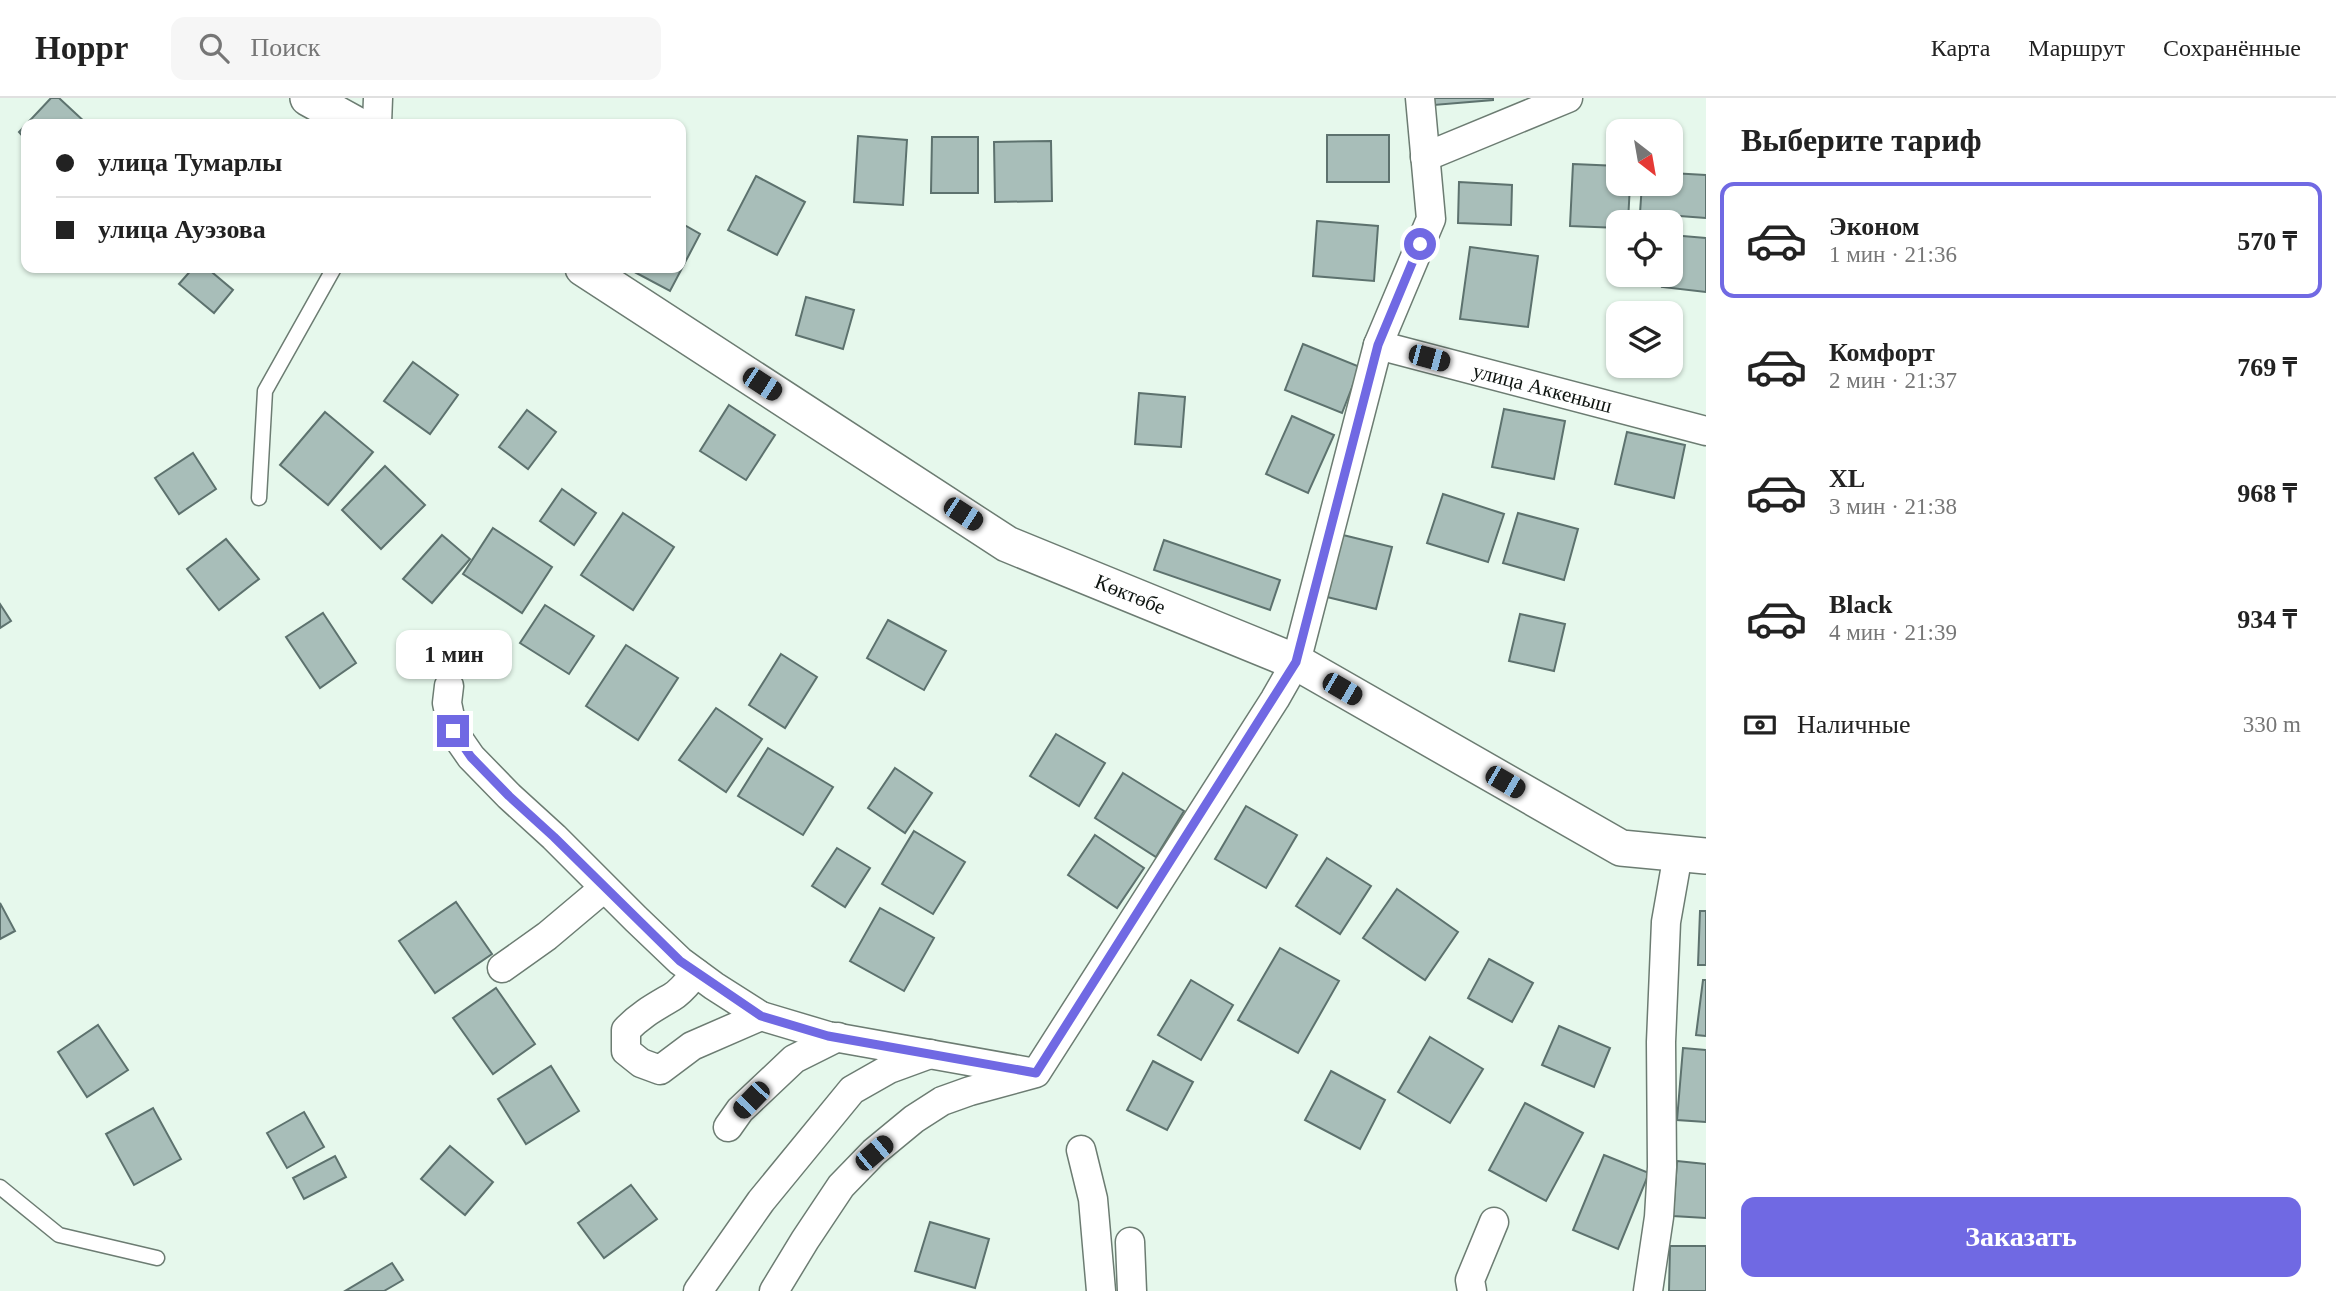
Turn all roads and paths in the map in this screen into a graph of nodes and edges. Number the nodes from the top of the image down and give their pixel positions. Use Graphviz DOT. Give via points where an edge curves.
graph roads {
  1 [pos="308,98"];
  2 [pos="378,98"];
  3 [pos="1420,98"];
  4 [pos="1568,98"];
  5 [pos="346,119"];
  6 [pos="377,119"];
  7 [pos="1425,158"];
  8 [pos="331,273"];
  9 [pos="591,273"];
  10 [pos="1378,345"];
  11 [pos="1706,431"];
  12 [pos="259,498"];
  13 [pos="1296,662"];
  14 [pos="449,686"];
  15 [pos="1692,855"];
  16 [pos="604,888"];
  17 [pos="502,968"];
  18 [pos="696,973"];
  19 [pos="761,1016"];
  20 [pos="838,1037"];
  21 [pos="930,1054"];
  22 [pos="1036,1073"];
  23 [pos="728,1127"];
  24 [pos="1081,1150"];
  25 [pos="0,1187"];
  26 [pos="1494,1222"];
  27 [pos="1130,1242"];
  28 [pos="157,1258"];
  29 [pos="698,1291"];
  30 [pos="774,1291"];
  31 [pos="1101,1291"];
  32 [pos="1132,1291"];
  33 [pos="1472,1291"];
  34 [pos="1648,1291"];
  1 -- 5 [label="street"];
  2 -- 6 [label="street"];
  3 -- 7 [label="street"];
  4 -- 7 [label="street"];
  7 -- 10 [label="street" via="1431,219"];
  8 -- 12 [label="lane" via="265,391"];
  9 -- 13 [label="street, Көктөбе" via="1007,544"];
  10 -- 11 [label="street, улица Аккеныш"];
  10 -- 13 [label="street"];
  13 -- 15 [label="street, Көктөбе" via="1621,848"];
  13 -- 22 [label="street"];
  14 -- 16 [label="street" via="453,731 471,757"];
  15 -- 34 [label="street" via="1666,922 1662,1167"];
  16 -- 17 [label="street"];
  16 -- 18 [label="street"];
  18 -- 19 [label="street"];
  18 -- 19 [label="street" via="674,997 637,1018 626,1030 626,1051 641,1063 660,1070 692,1046"];
  19 -- 20 [label="street"];
  20 -- 21 [label="street"];
  20 -- 23 [label="street" via="794,1059"];
  21 -- 22 [label="street"];
  21 -- 29 [label="street" via="889,1069 852,1090 761,1201"];
  22 -- 30 [label="street" via="942,1101 914,1119 841,1186"];
  24 -- 31 [label="street" via="1093,1199"];
  25 -- 28 [label="lane" via="58,1235"];
  26 -- 33 [label="street" via="1470,1280"];
  27 -- 32 [label="street"];
}
